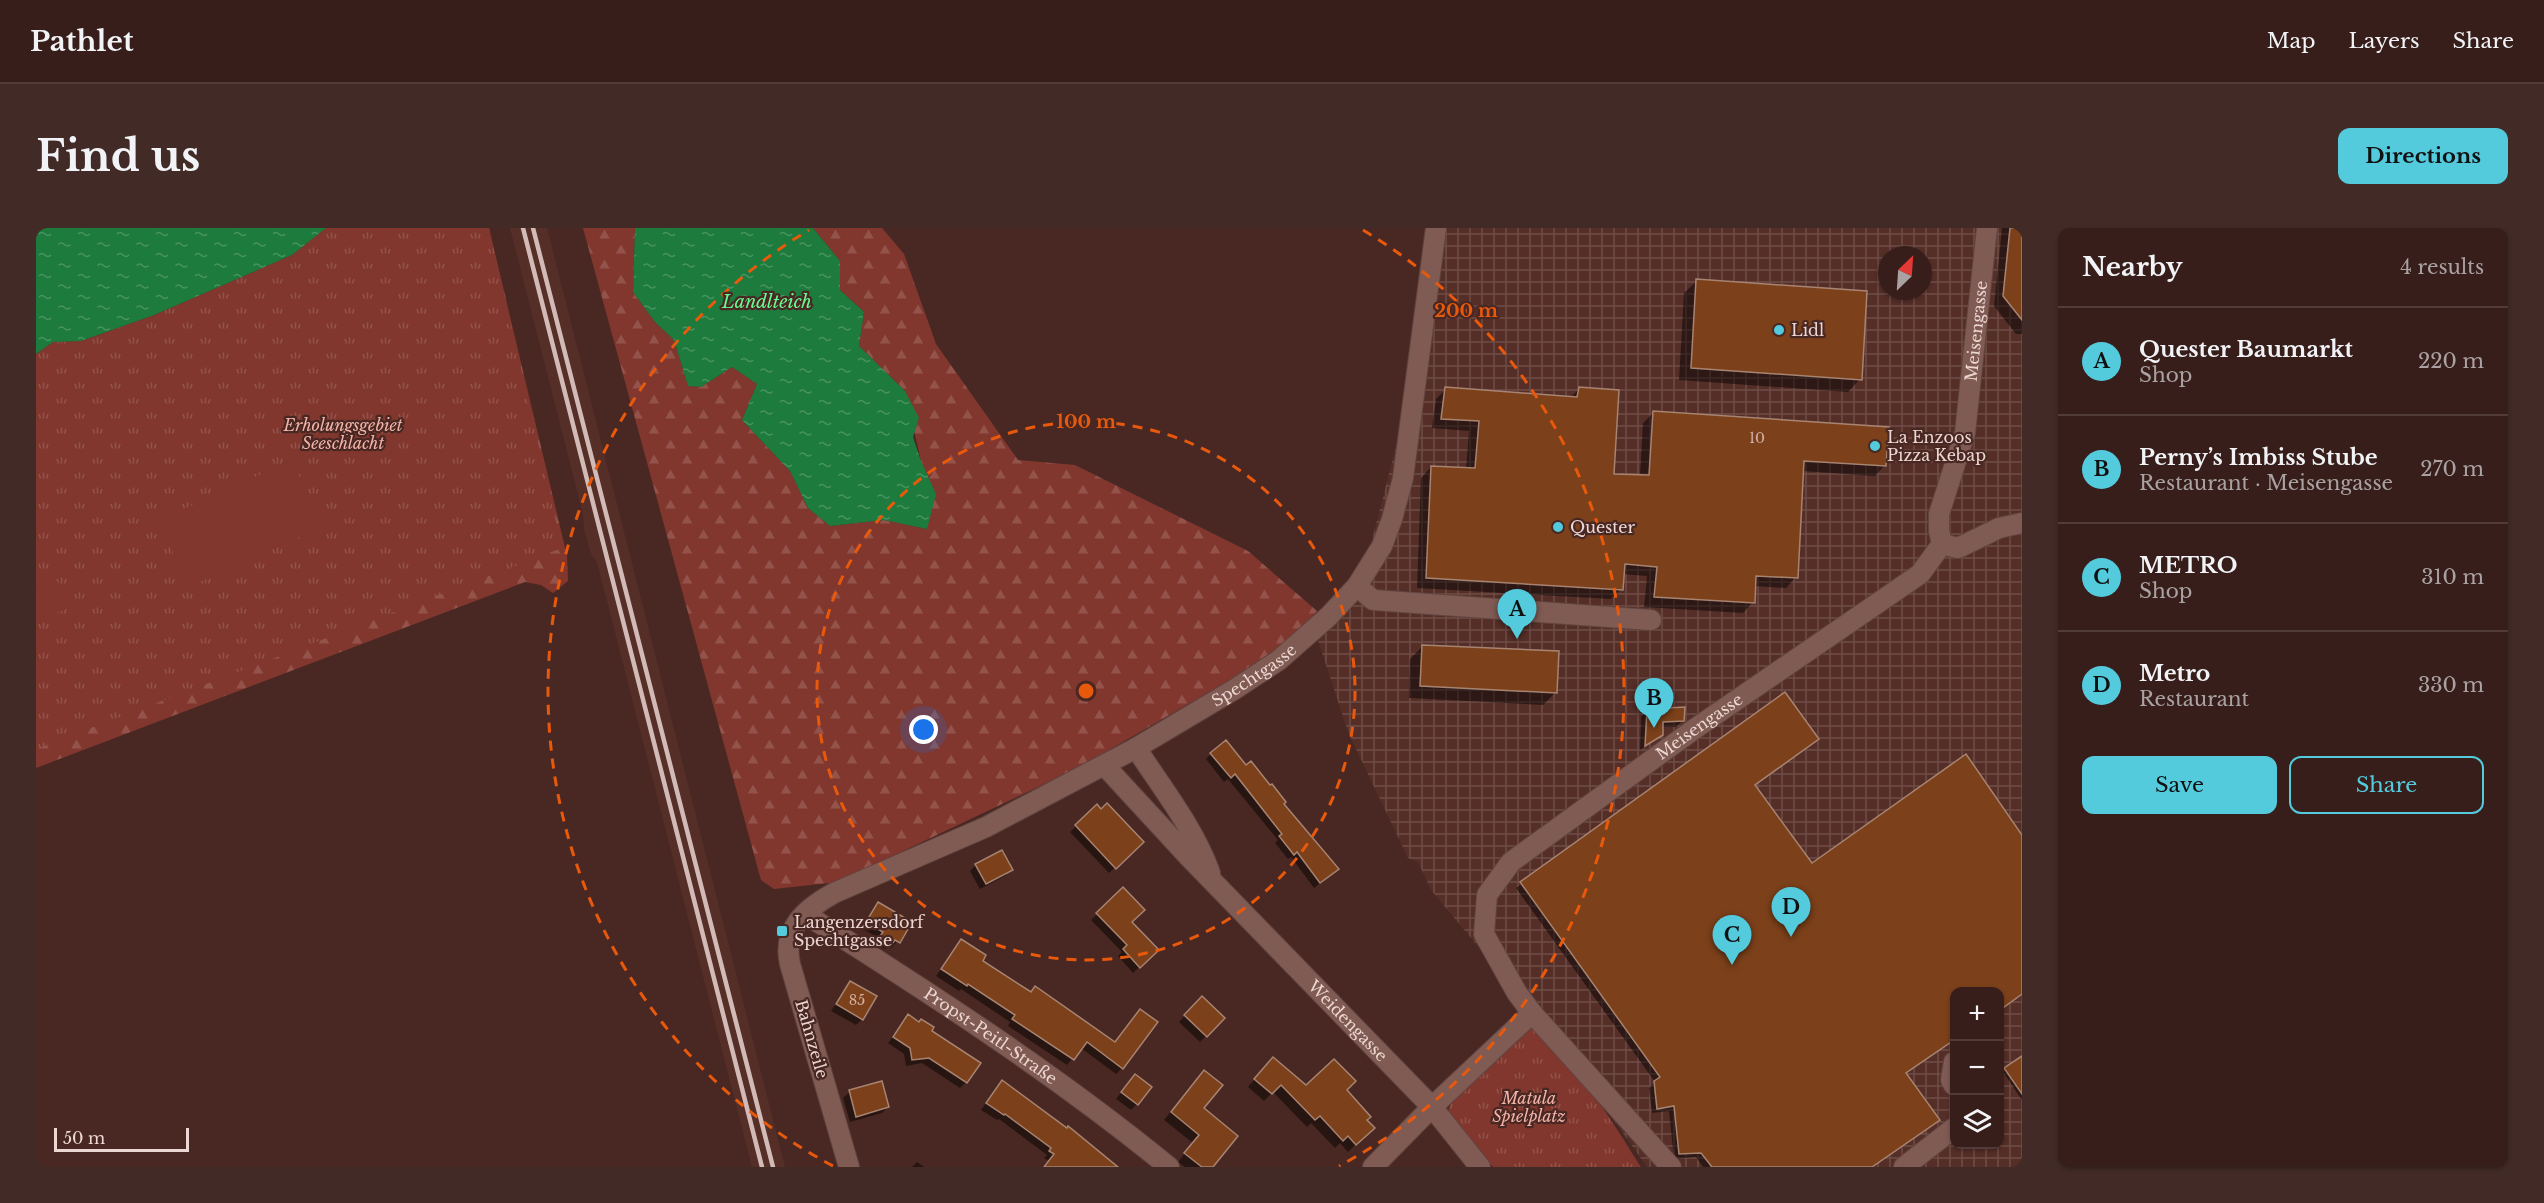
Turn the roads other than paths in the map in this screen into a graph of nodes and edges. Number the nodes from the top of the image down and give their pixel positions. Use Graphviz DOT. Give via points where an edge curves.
graph roads {
  1 [pos="1436,228"];
  2 [pos="1987,228"];
  3 [pos="2022,523"];
  4 [pos="1942,544"];
  5 [pos="1357,586"];
  6 [pos="1651,620"];
  7 [pos="1136,748"];
  8 [pos="1105,766"];
  9 [pos="1212,879"];
  10 [pos="805,914"];
  11 [pos="1532,1013"];
  12 [pos="1432,1107"];
  13 [pos="1950,1131"];
  14 [pos="849,1167"];
  15 [pos="1168,1167"];
  16 [pos="1373,1167"];
  17 [pos="1480,1167"];
  18 [pos="1671,1167"];
  19 [pos="1904,1167"];
  1 -- 5 [label="street, Spechtgasse" via="1403,478 1382,546"];
  2 -- 4 [label="street, Meisengasse" via="1965,433 1939,514"];
  3 -- 4 [label="street" via="1999,528 1958,548"];
  4 -- 11 [label="street, Meisengasse" via="1920,574 1693,730 1511,862 1487,896 1484,934"];
  5 -- 6 [label="street" via="1373,600"];
  5 -- 7 [label="street, Spechtgasse" via="1279,660"];
  7 -- 8 [label="street, Spechtgasse"];
  7 -- 9 [label="street, Weidengasse" via="1204,855"];
  8 -- 9 [label="street, Weidengasse"];
  8 -- 10 [label="street, Spechtgasse" via="986,827 834,893"];
  9 -- 12 [label="street, Weidengasse"];
  10 -- 14 [label="street, Bahnzeile" via="790,934 788,957"];
  10 -- 15 [label="street, Propst-Peitl-Straße" via="975,1022"];
  11 -- 12 [label="street"];
  11 -- 18 [label="street, Meisengasse"];
  12 -- 16 [label="street"];
  12 -- 17 [label="street, Weidengasse"];
  13 -- 19 [label="street"];
}
